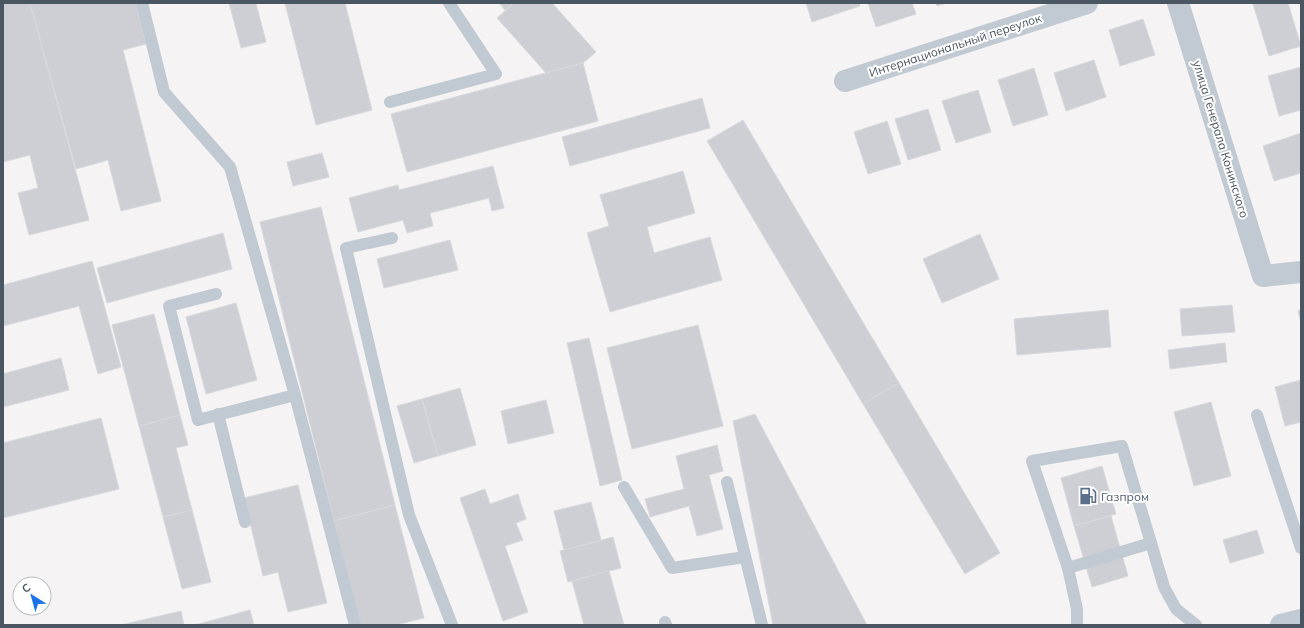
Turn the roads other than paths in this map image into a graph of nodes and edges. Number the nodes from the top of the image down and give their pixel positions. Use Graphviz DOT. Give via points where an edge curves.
graph roads {
  1 [pos="142,3"];
  2 [pos="449,3"];
  3 [pos="1087,3"];
  4 [pos="1178,3"];
  5 [pos="845,80"];
  6 [pos="390,102"];
  7 [pos="392,238"];
  8 [pos="1301,272"];
  9 [pos="216,294"];
  10 [pos="295,395"];
  11 [pos="218,414"];
  12 [pos="1257,415"];
  13 [pos="727,482"];
  14 [pos="624,487"];
  15 [pos="245,522"];
  16 [pos="1151,543"];
  17 [pos="1301,548"];
  18 [pos="745,557"];
  19 [pos="1068,568"];
  20 [pos="1301,620"];
  21 [pos="355,625"];
  22 [pos="452,625"];
  23 [pos="762,625"];
  24 [pos="1077,625"];
  25 [pos="1196,625"];
  26 [pos="1281,625"];
  1 -- 10 [label="lane" via="164,92 230,167"];
  2 -- 6 [label="lane" via="496,74"];
  3 -- 5 [label="street, Интернациональный переулок"];
  4 -- 8 [label="street, улица Генерала Конинского" via="1263,276"];
  7 -- 22 [label="lane" via="346,248 409,515"];
  9 -- 11 [label="lane" via="169,306 198,420"];
  10 -- 11 [label="lane"];
  10 -- 21 [label="lane"];
  11 -- 15 [label="lane"];
  12 -- 17 [label="lane"];
  13 -- 18 [label="lane"];
  14 -- 18 [label="lane" via="672,568"];
  16 -- 19 [label="lane"];
  16 -- 19 [label="lane" via="1122,446 1032,461"];
  16 -- 25 [label="lane" via="1164,588 1176,610"];
  18 -- 23 [label="lane"];
  19 -- 24 [label="lane" via="1077,609"];
  20 -- 26 [label="main road"];
}
